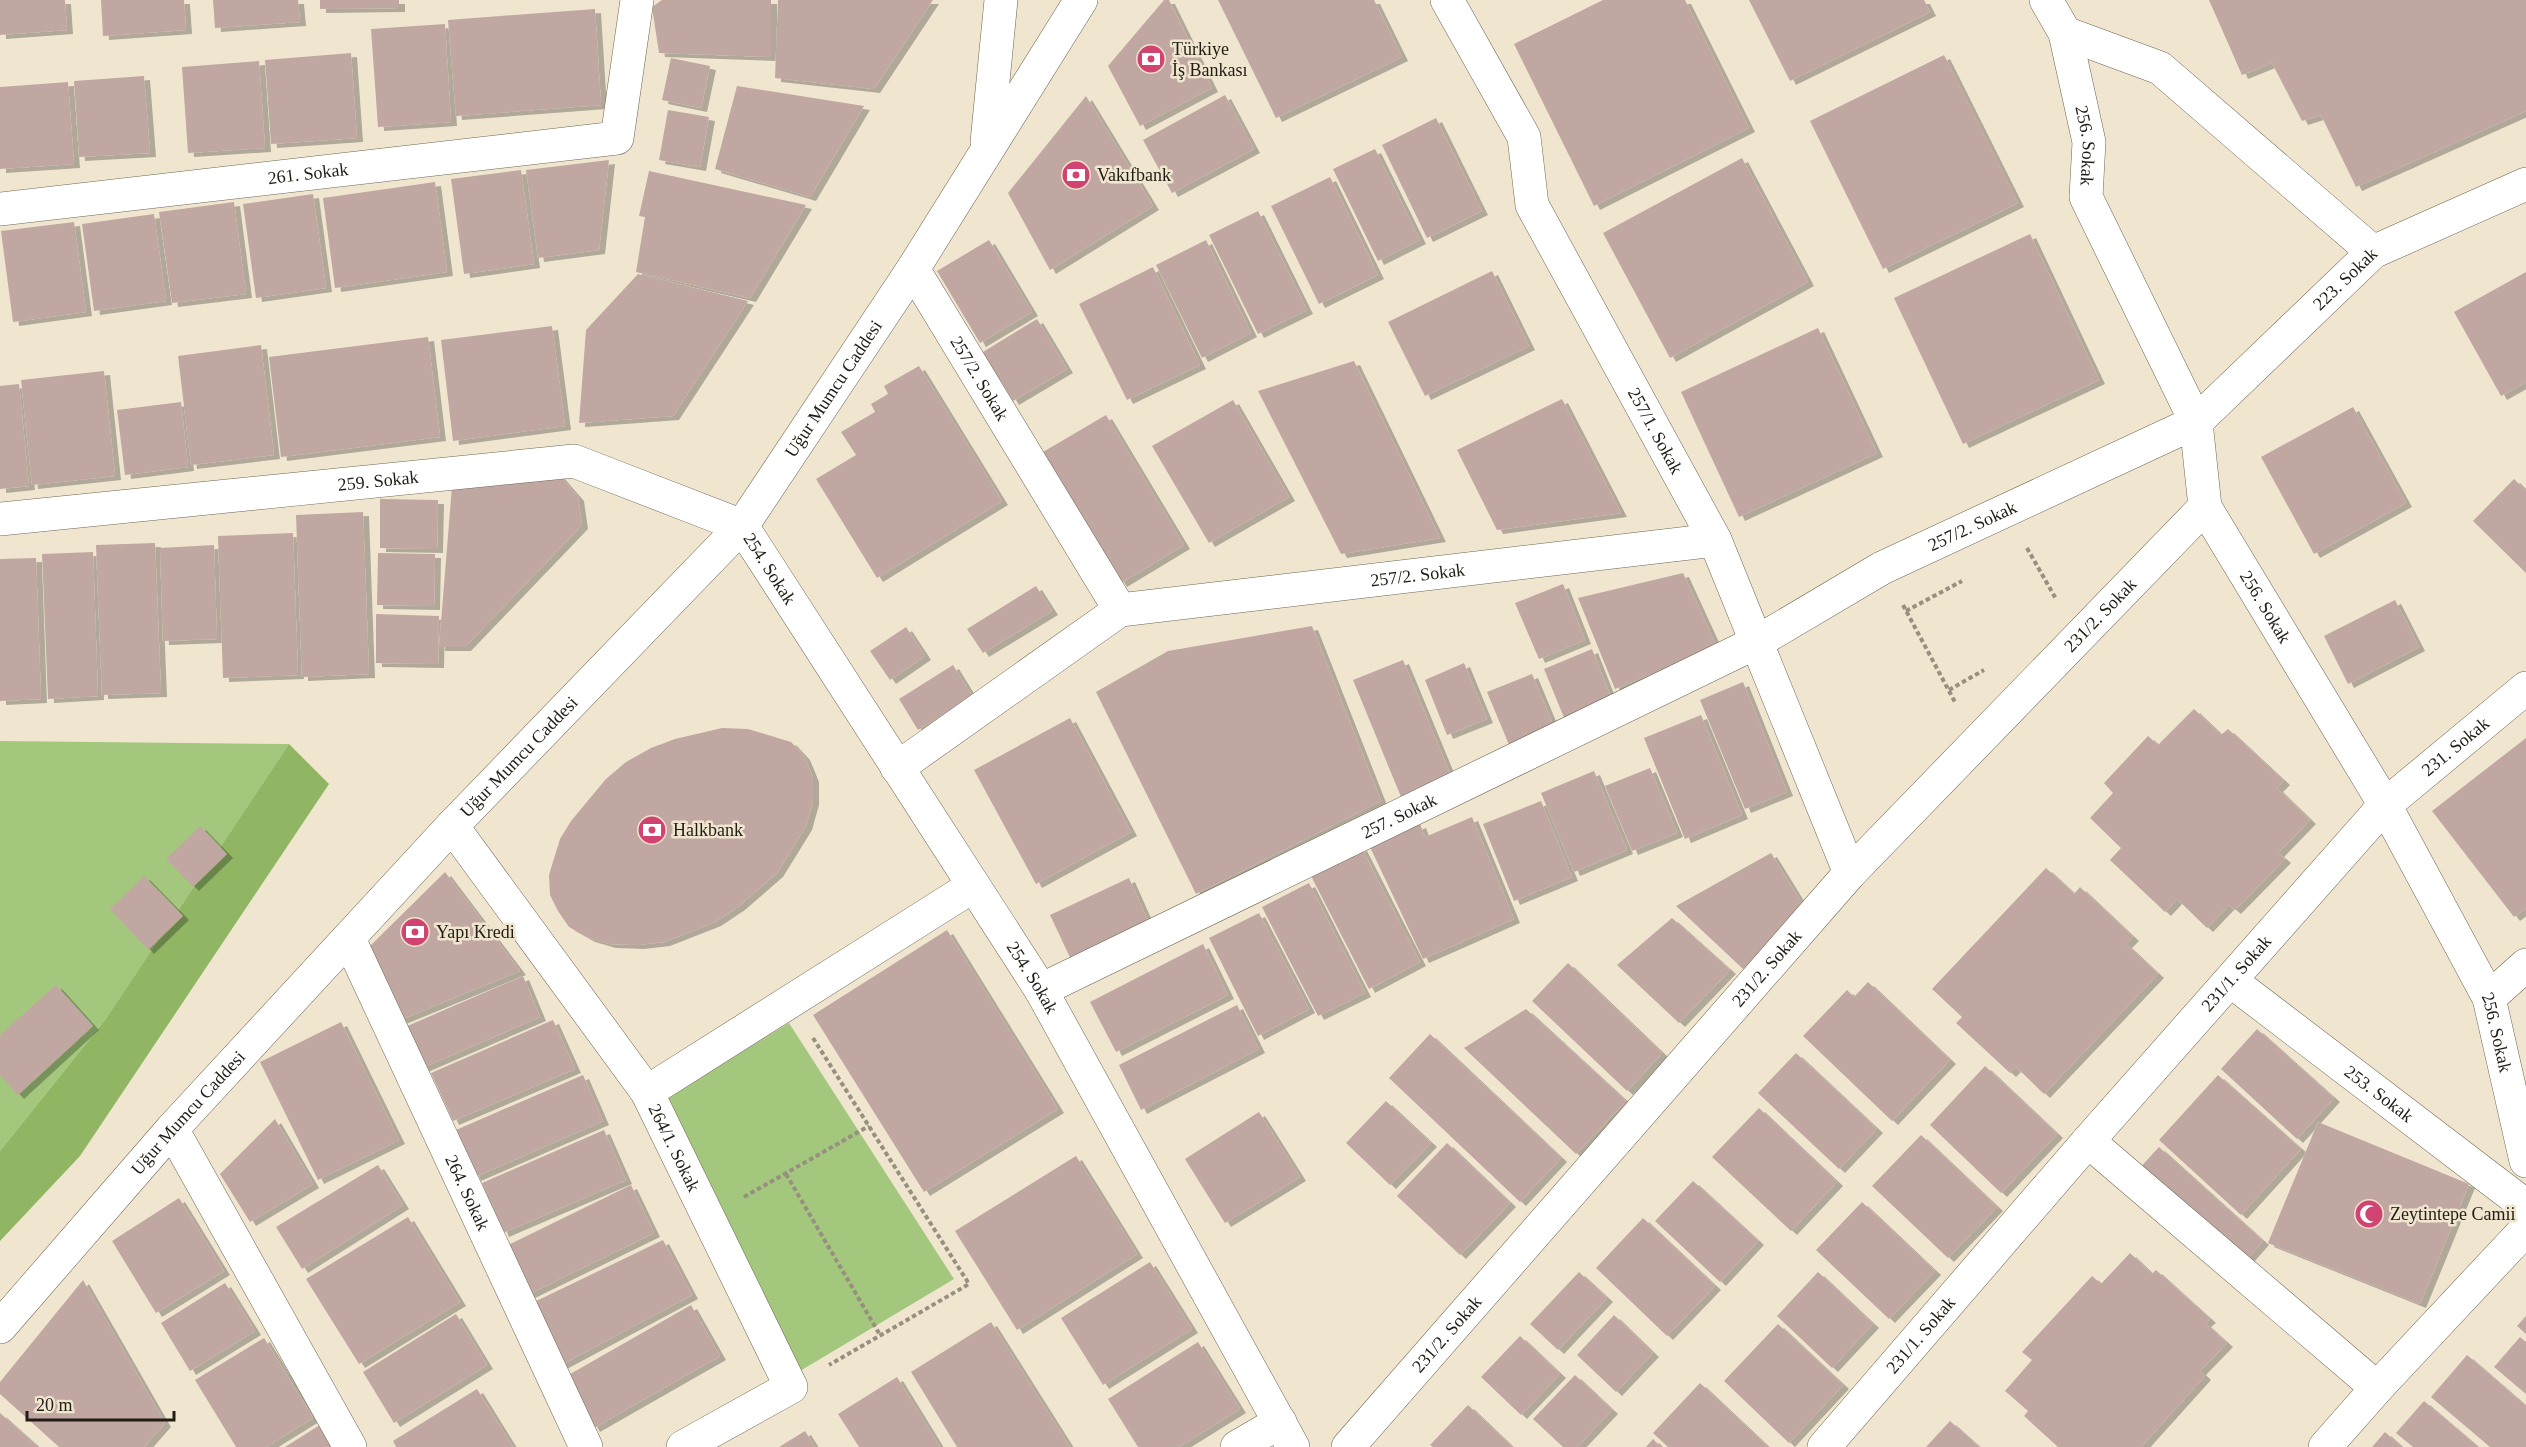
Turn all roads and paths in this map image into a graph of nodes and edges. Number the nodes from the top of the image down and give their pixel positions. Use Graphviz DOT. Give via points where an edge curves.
graph roads {
  1 [pos="637,0"];
  2 [pos="1002,0"];
  3 [pos="1082,0"];
  4 [pos="1447,0"];
  5 [pos="2046,0"];
  6 [pos="2065,33"];
  7 [pos="986,150"];
  8 [pos="2526,184"];
  9 [pos="0,209"];
  10 [pos="2373,252"];
  11 [pos="913,268"];
  12 [pos="2196,422"];
  13 [pos="2205,507"];
  14 [pos="2006,511"];
  15 [pos="0,519"];
  16 [pos="742,526"];
  17 [pos="1715,540"];
  18 [pos="1882,568"];
  19 [pos="1120,610"];
  20 [pos="2079,638"];
  21 [pos="1756,642"];
  22 [pos="2526,688"];
  23 [pos="1977,742"];
  24 [pos="897,768"];
  25 [pos="2385,805"];
  26 [pos="452,826"];
  27 [pos="1850,873"];
  28 [pos="973,886"];
  29 [pos="349,939"];
  30 [pos="2526,965"];
  31 [pos="2231,981"];
  32 [pos="1041,990"];
  33 [pos="2489,998"];
  34 [pos="790,1002"];
  35 [pos="646,1092"];
  36 [pos="869,1126"];
  37 [pos="172,1130"];
  38 [pos="2088,1141"];
  39 [pos="2526,1161"];
  40 [pos="786,1174"];
  41 [pos="2526,1206"];
  42 [pos="708,1218"];
  43 [pos="2526,1230"];
  44 [pos="0,1327"];
  45 [pos="880,1335"];
  46 [pos="791,1387"];
  47 [pos="2377,1388"];
  48 [pos="1287,1434"];
  49 [pos="350,1447"];
  50 [pos="586,1447"];
  51 [pos="683,1447"];
  52 [pos="1237,1447"];
  53 [pos="1348,1447"];
  54 [pos="1824,1447"];
  55 [pos="2325,1447"];
  1 -- 9 [label="street, 261. Sokak" via="617,138"];
  2 -- 7 [label="street, Uğur Mumcu Caddesi"];
  3 -- 7 [label="street, Uğur Mumcu Caddesi"];
  4 -- 17 [label="street, 257/1. Sokak" via="1524,137 1532,205"];
  5 -- 6 [label="street, 256. Sokak"];
  6 -- 10 [label="street" via="2160,68"];
  6 -- 12 [label="street, 256. Sokak" via="2089,142 2086,197"];
  7 -- 11 [label="street, Uğur Mumcu Caddesi"];
  8 -- 10 [label="street, 223. Sokak"];
  10 -- 12 [label="street, 223. Sokak"];
  11 -- 16 [label="street, Uğur Mumcu Caddesi"];
  11 -- 19 [label="street, 257/2. Sokak"];
  12 -- 13 [label="street, 256. Sokak"];
  12 -- 14 [label="street, 257/2. Sokak"];
  13 -- 20 [label="street, 231/2. Sokak"];
  13 -- 25 [label="street, 256. Sokak"];
  14 -- 18 [label="street, 257/2. Sokak"];
  14 -- 20 [label="path"];
  15 -- 16 [label="street, 259. Sokak" via="574,461"];
  16 -- 24 [label="street, 254. Sokak"];
  16 -- 26 [label="street, Uğur Mumcu Caddesi"];
  17 -- 19 [label="street, 257/2. Sokak"];
  17 -- 21 [label="street, 257/1. Sokak"];
  18 -- 21 [label="street, 257/2. Sokak"];
  18 -- 23 [label="path"];
  19 -- 24 [label="street, 257/2. Sokak"];
  20 -- 23 [label="street, 231/2. Sokak"];
  21 -- 27 [label="street, 257/1. Sokak"];
  21 -- 32 [label="street, 257. Sokak"];
  22 -- 25 [label="street, 231. Sokak"];
  23 -- 27 [label="street, 231/2. Sokak"];
  24 -- 28 [label="street, 254. Sokak"];
  25 -- 31 [label="street, 231/1. Sokak"];
  25 -- 33 [label="street, 256. Sokak"];
  26 -- 29 [label="street, Uğur Mumcu Caddesi"];
  26 -- 35 [label="street, 264/1. Sokak"];
  27 -- 53 [label="street, 231/2. Sokak"];
  28 -- 32 [label="street, 254. Sokak"];
  28 -- 34 [label="street"];
  29 -- 37 [label="street, Uğur Mumcu Caddesi"];
  29 -- 50 [label="street, 264. Sokak"];
  30 -- 33 [label="street"];
  31 -- 38 [label="street, 231/1. Sokak"];
  31 -- 41 [label="street, 253. Sokak"];
  32 -- 48 [label="street, 254. Sokak"];
  33 -- 39 [label="street, 256. Sokak"];
  34 -- 35 [label="street"];
  34 -- 36 [label="path"];
  35 -- 42 [label="street, 264/1. Sokak"];
  36 -- 40 [label="path"];
  36 -- 45 [label="path" via="969,1284"];
  37 -- 44 [label="street, Uğur Mumcu Caddesi"];
  37 -- 49 [label="street"];
  38 -- 47 [label="street"];
  38 -- 54 [label="street, 231/1. Sokak"];
  40 -- 42 [label="path"];
  40 -- 45 [label="path"];
  42 -- 46 [label="street, 264/1. Sokak"];
  43 -- 47 [label="street"];
  45 -- 46 [label="path"];
  46 -- 51 [label="street"];
  47 -- 55 [label="street"];
  48 -- 52 [label="street"];
}
